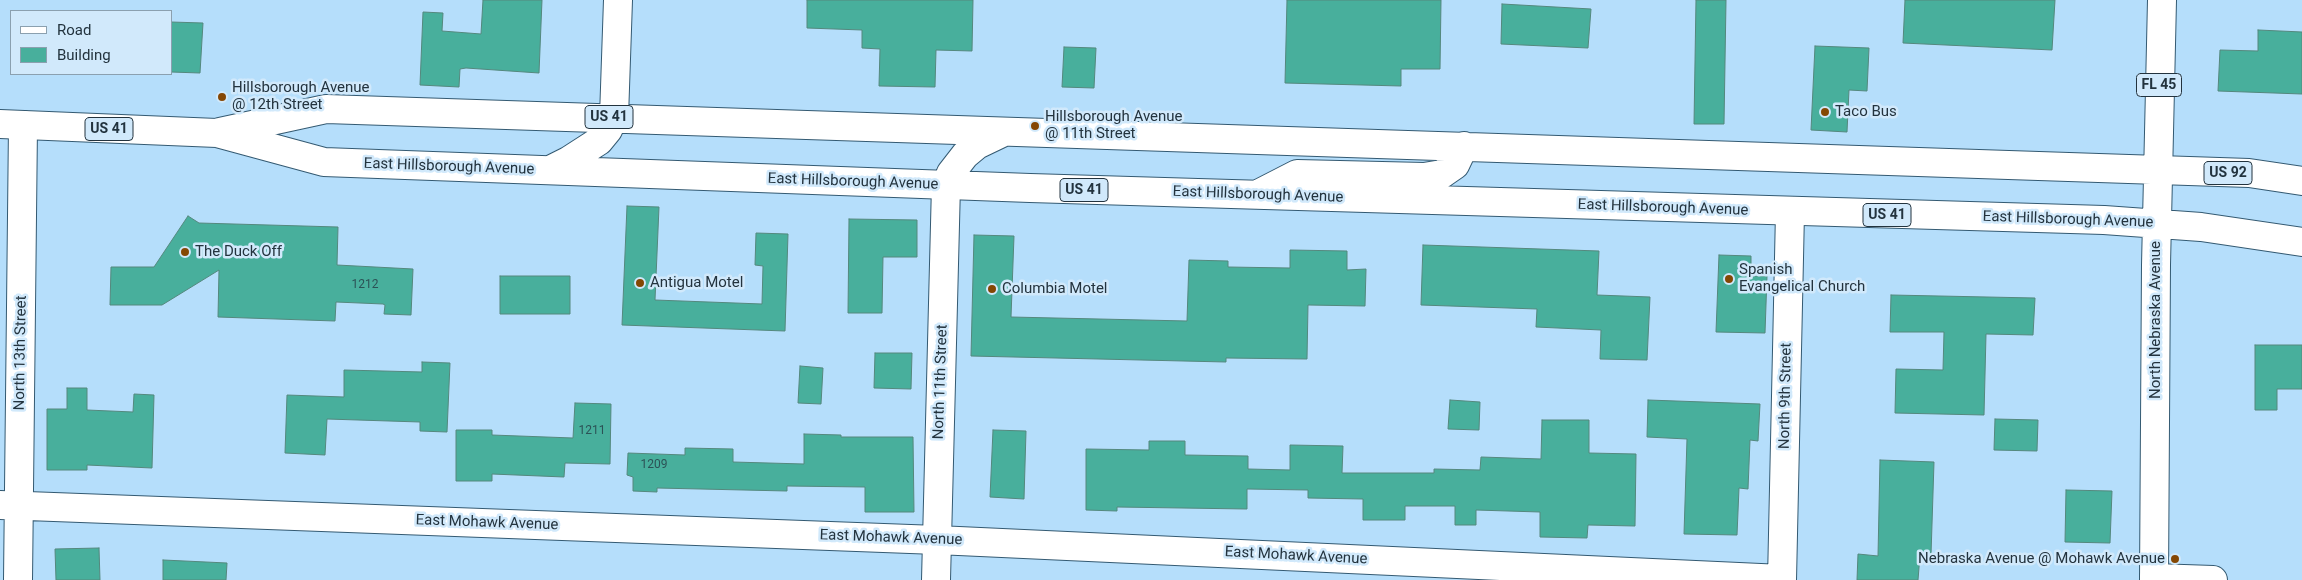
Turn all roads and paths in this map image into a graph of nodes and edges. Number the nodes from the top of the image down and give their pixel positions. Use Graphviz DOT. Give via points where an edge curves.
graph roads {
  1 [pos="618,0"];
  2 [pos="2162,0"];
  3 [pos="614,117"];
  4 [pos="12,125"];
  5 [pos="1004,132"];
  6 [pos="217,133"];
  7 [pos="1464,146"];
  8 [pos="550,170"];
  9 [pos="2157,170"];
  10 [pos="2302,181"];
  11 [pos="946,185"];
  12 [pos="1257,195"];
  13 [pos="1790,212"];
  14 [pos="2157,223"];
  15 [pos="2302,242"];
  16 [pos="10,506"];
  17 [pos="937,540"];
  18 [pos="1782,579"];
  19 [pos="2154,579"];
  20 [pos="18,580"];
  21 [pos="936,580"];
  22 [pos="2213,580"];
  1 -- 3 [label="main road"];
  2 -- 9 [label="main road, North Nebraska Avenue / FL 45"];
  3 -- 5 [label="main road, East Hillsborough Avenue / US 41"];
  3 -- 6 [label="main road, East Hillsborough Avenue / US 41" via="326,109"];
  3 -- 8 [label="main road" via="599,141"];
  4 -- 6 [label="main road, East Hillsborough Avenue / US 41"];
  4 -- 16 [label="main road, North 13th Street"];
  5 -- 7 [label="main road, East Hillsborough Avenue / US 41"];
  5 -- 11 [label="main road" via="965,154 951,172"];
  6 -- 8 [label="main road, East Hillsborough Avenue / US 41" via="324,162"];
  7 -- 9 [label="main road, East Hillsborough Avenue / US 41"];
  7 -- 12 [label="main road" via="1455,165 1442,174 1424,177 1297,174"];
  8 -- 11 [label="main road, East Hillsborough Avenue / US 41"];
  9 -- 10 [label="main road, East Hillsborough Avenue / US 92" via="2249,173"];
  9 -- 14 [label="main road, North Nebraska Avenue"];
  11 -- 12 [label="main road, East Hillsborough Avenue / US 41"];
  11 -- 17 [label="main road, North 11th Street"];
  12 -- 13 [label="main road, East Hillsborough Avenue / US 41"];
  13 -- 14 [label="main road, East Hillsborough Avenue / US 41"];
  13 -- 18 [label="main road, North 9th Street"];
  14 -- 15 [label="main road, East Hillsborough Avenue"];
  14 -- 19 [label="main road, North Nebraska Avenue"];
  16 -- 17 [label="main road, East Mohawk Avenue"];
  16 -- 20 [label="main road, North 13th Street"];
  17 -- 18 [label="main road, East Mohawk Avenue"];
  17 -- 21 [label="main road, North 11th Street"];
  19 -- 22 [label="main road"];
}
